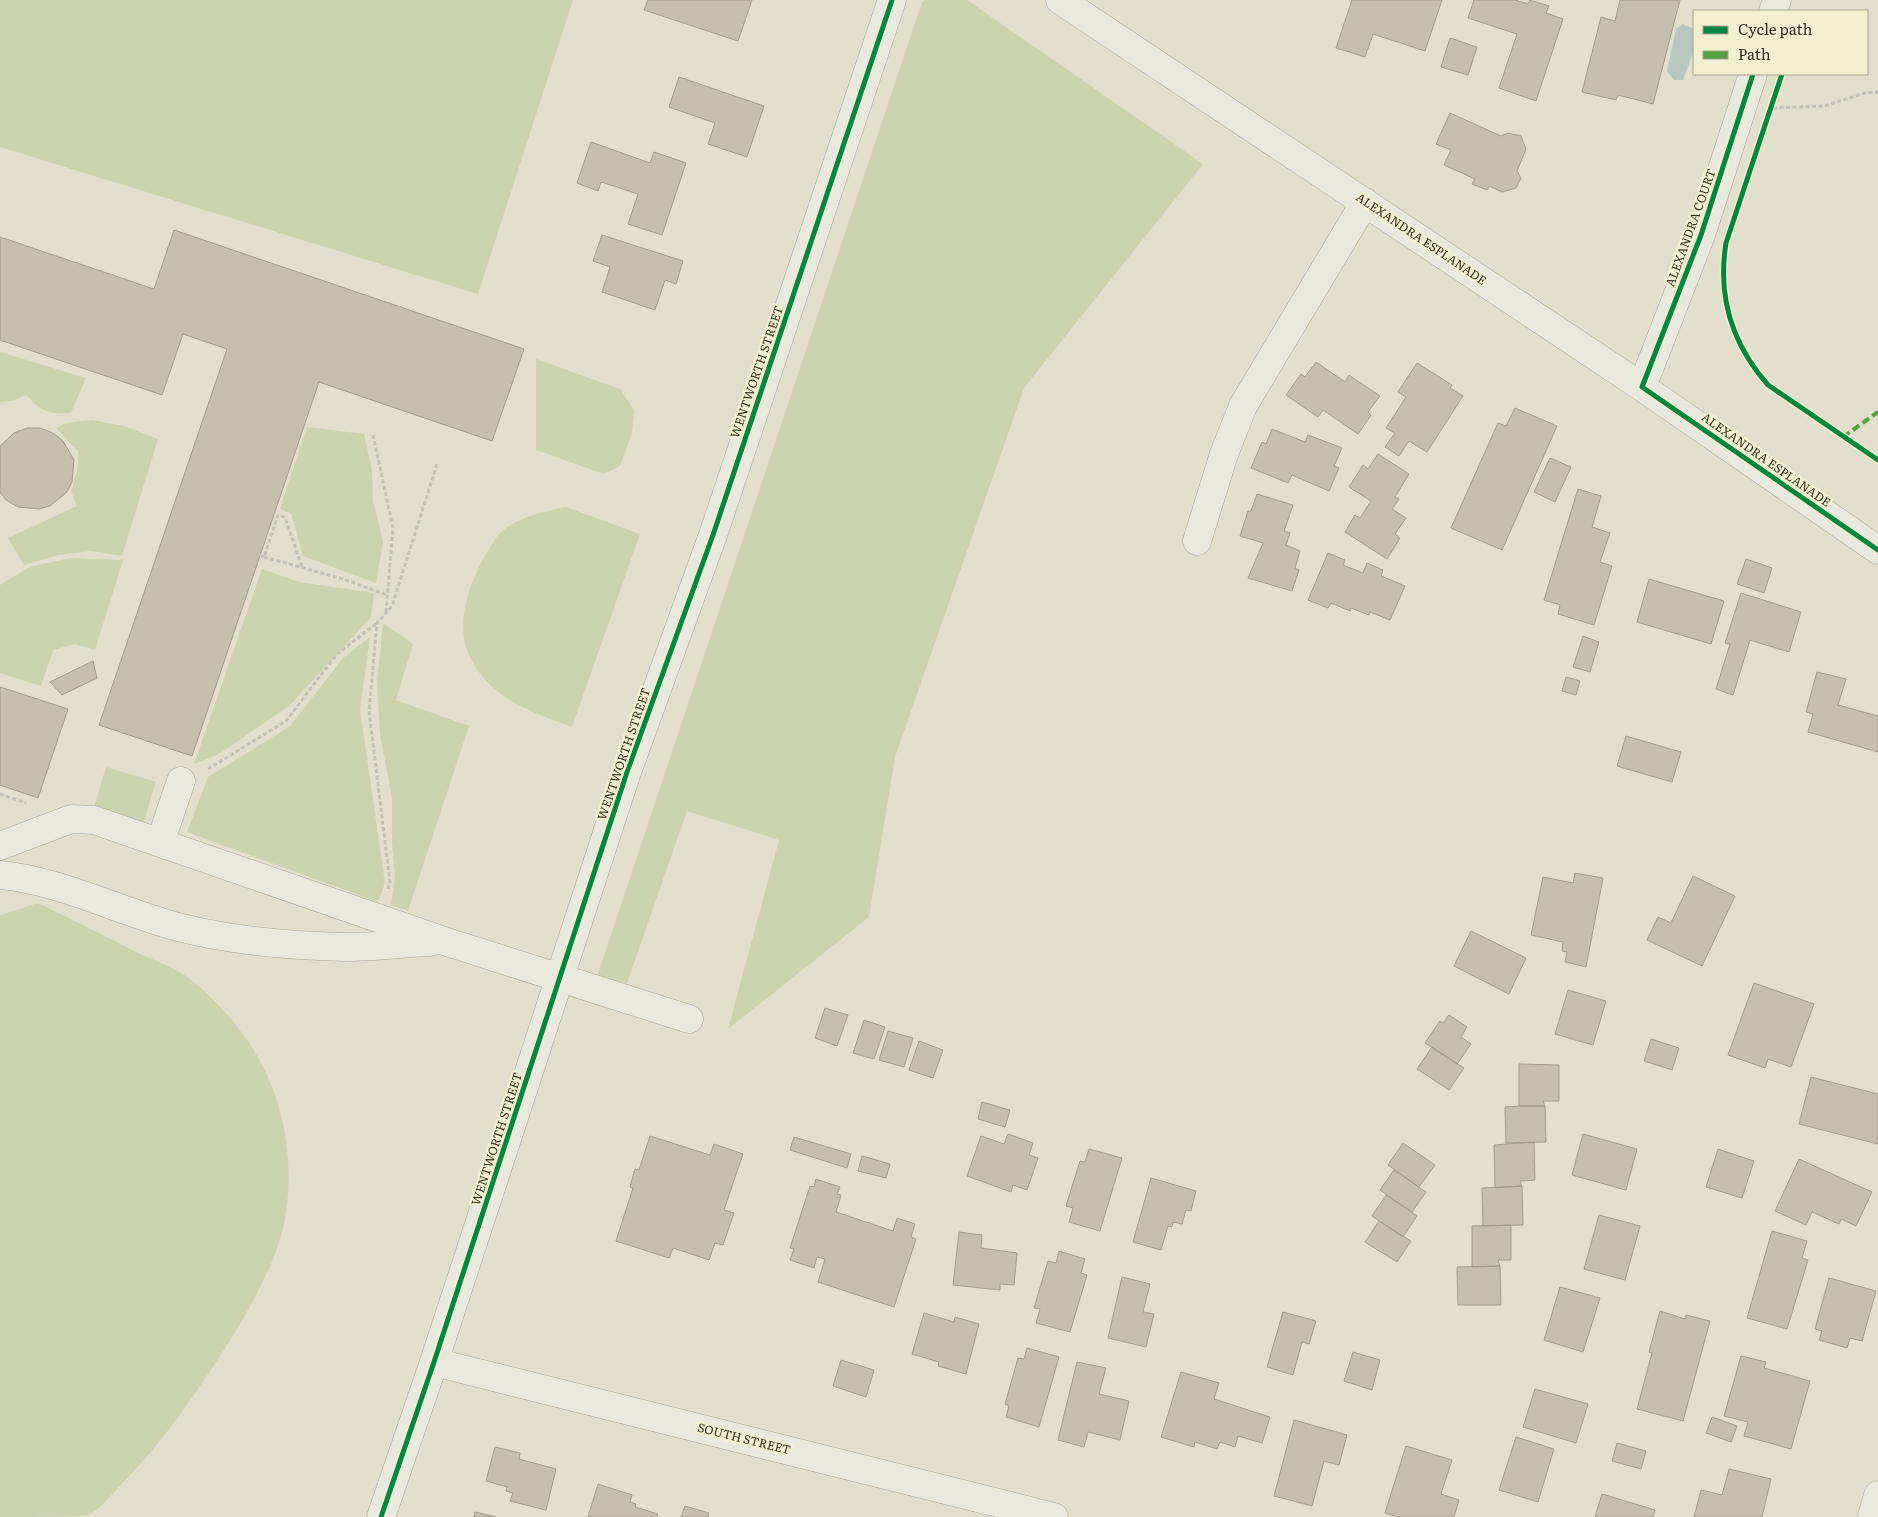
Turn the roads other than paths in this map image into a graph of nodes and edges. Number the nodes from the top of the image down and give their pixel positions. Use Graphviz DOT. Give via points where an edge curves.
graph roads {
  1 [pos="892,0"];
  2 [pos="1060,0"];
  3 [pos="1754,75"];
  4 [pos="1365,202"];
  5 [pos="1642,387"];
  6 [pos="1197,541"];
  7 [pos="1878,550"];
  8 [pos="181,781"];
  9 [pos="160,843"];
  10 [pos="0,846"];
  11 [pos="0,875"];
  12 [pos="447,942"];
  13 [pos="560,978"];
  14 [pos="689,1019"];
  15 [pos="434,1362"];
  16 [pos="1878,1495"];
  17 [pos="381,1517"];
  18 [pos="1054,1517"];
  19 [pos="1872,1517"];
  1 -- 13 [label="street, WENTWORTH STREET" via="716,525 627,772"];
  2 -- 4 [label="street, ALEXANDRA ESPLANADE"];
  3 -- 5 [label="street, ALEXANDRA COURT" via="1701,235"];
  4 -- 5 [label="street, ALEXANDRA ESPLANADE"];
  4 -- 6 [label="street" via="1243,406 1224,454"];
  5 -- 7 [label="street, ALEXANDRA ESPLANADE"];
  8 -- 9 [label="street"];
  9 -- 10 [label="street" via="94,820 71,819"];
  9 -- 12 [label="street"];
  11 -- 12 [label="street" via="74,892 178,927 241,940 349,947"];
  12 -- 13 [label="street"];
  13 -- 14 [label="street"];
  13 -- 15 [label="street, WENTWORTH STREET"];
  15 -- 17 [label="street, WENTWORTH STREET"];
  15 -- 18 [label="street, SOUTH STREET"];
  16 -- 19 [label="street"];
}
